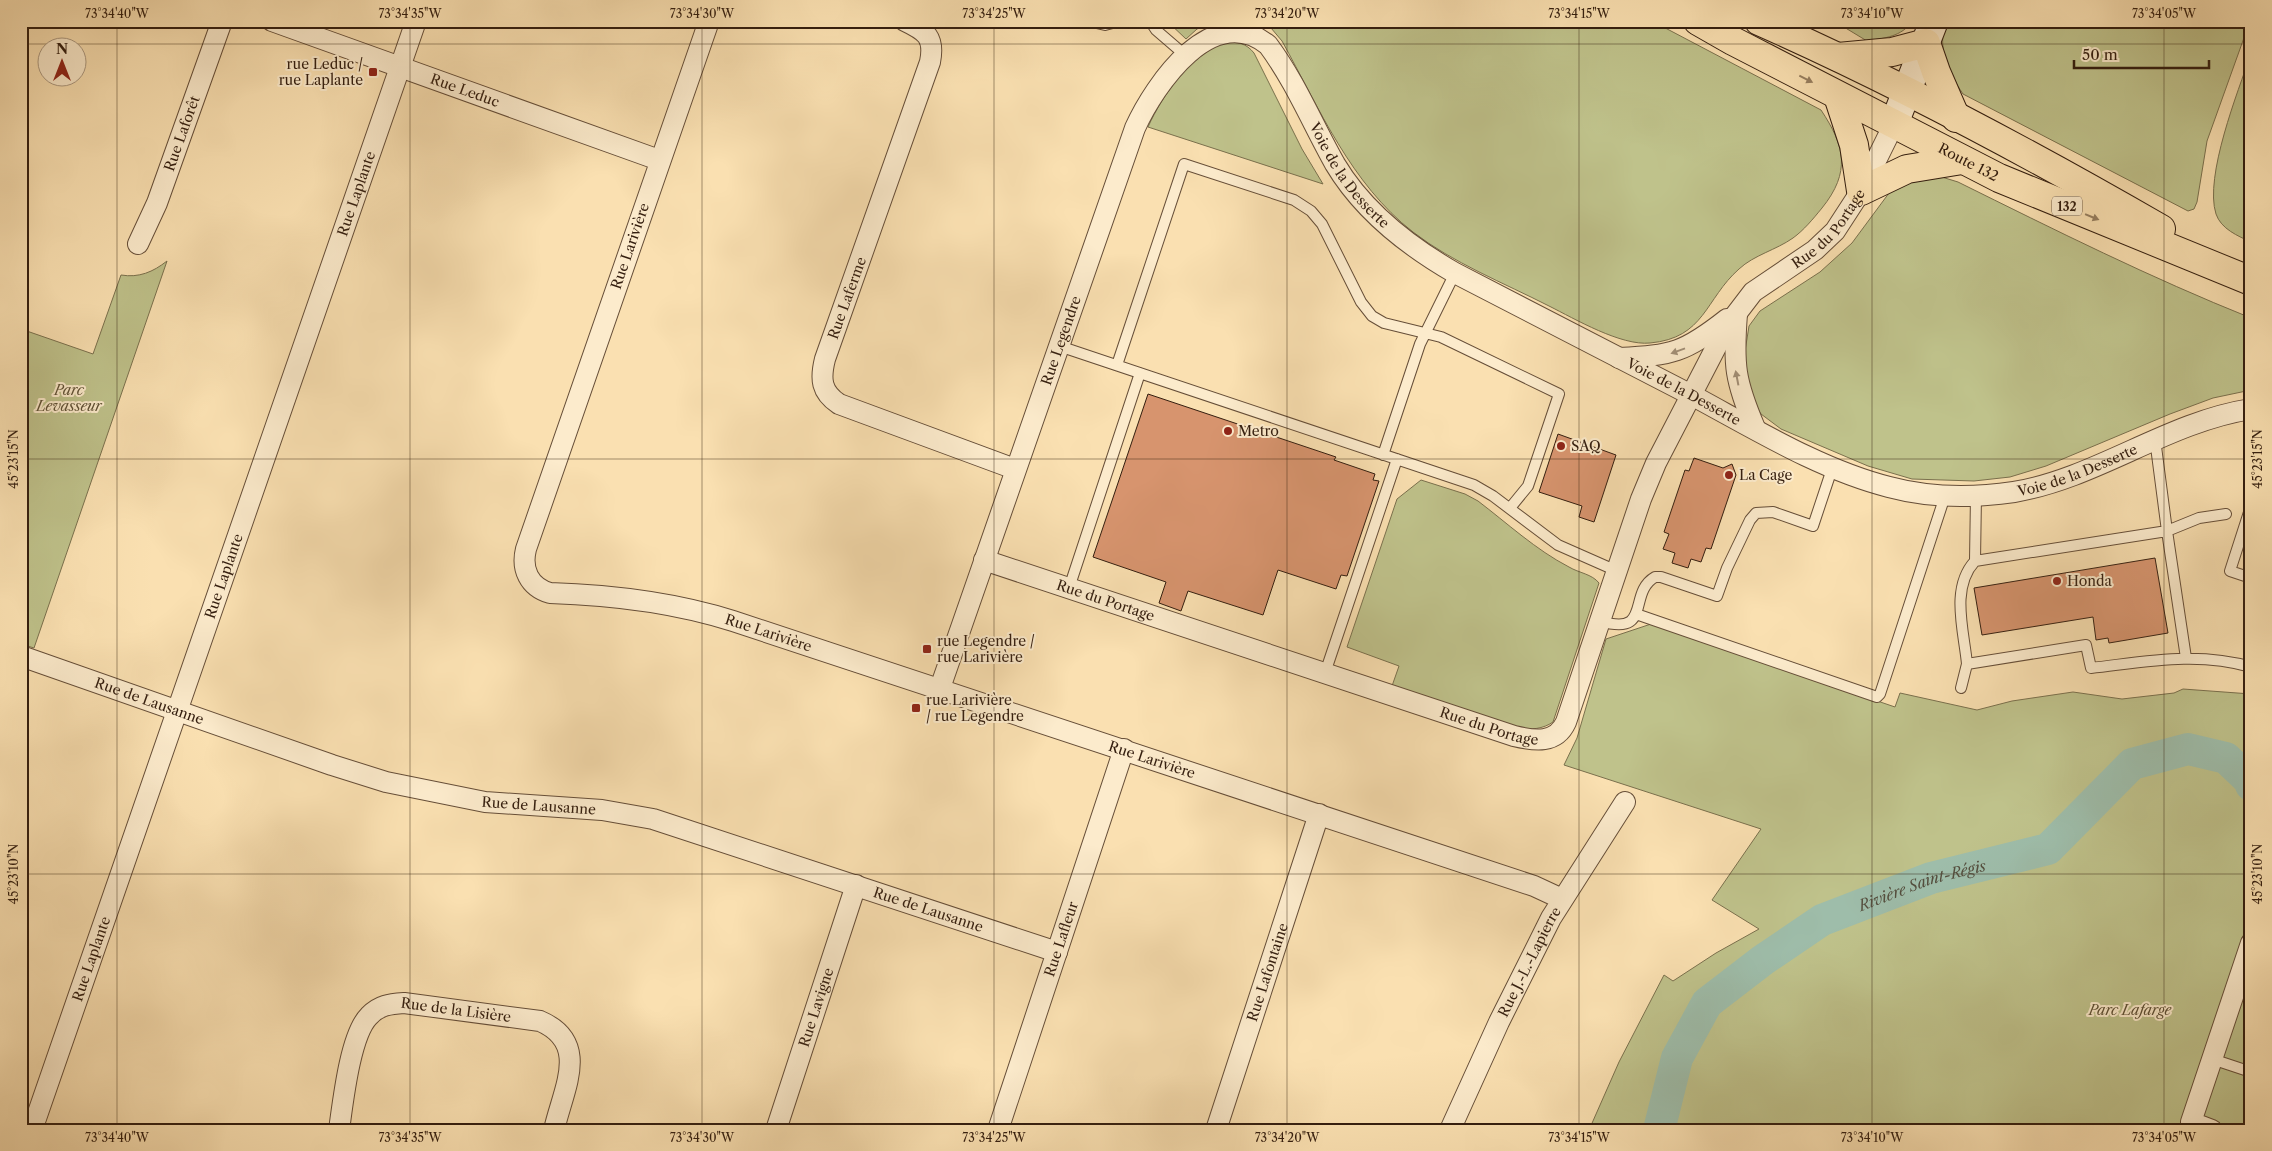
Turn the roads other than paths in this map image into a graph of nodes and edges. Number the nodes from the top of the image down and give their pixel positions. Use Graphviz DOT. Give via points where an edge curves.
graph roads {
  1 [pos="222,21"];
  2 [pos="272,21"];
  3 [pos="416,21"];
  4 [pos="709,21"];
  5 [pos="905,21"];
  6 [pos="1088,21"];
  7 [pos="1120,21"];
  8 [pos="1150,21"];
  9 [pos="1698,21"];
  10 [pos="1759,21"];
  11 [pos="1229,29"];
  12 [pos="1930,32"];
  13 [pos="1185,55"];
  14 [pos="1838,56"];
  15 [pos="399,68"];
  16 [pos="1907,93"];
  17 [pos="1838,96"];
  18 [pos="1956,118"];
  19 [pos="1894,124"];
  20 [pos="659,160"];
  21 [pos="1962,160"];
  22 [pos="1861,191"];
  23 [pos="138,244"];
  24 [pos="1455,273"];
  25 [pos="2250,281"];
  26 [pos="1737,312"];
  27 [pos="1425,333"];
  28 [pos="1059,346"];
  29 [pos="1618,358"];
  30 [pos="1117,365"];
  31 [pos="1140,373"];
  32 [pos="1691,395"];
  33 [pos="2251,409"];
  34 [pos="1755,428"];
  35 [pos="2155,440"];
  36 [pos="1384,455"];
  37 [pos="1397,459"];
  38 [pos="1833,466"];
  39 [pos="1015,469"];
  40 [pos="1976,495"];
  41 [pos="1945,496"];
  42 [pos="2251,506"];
  43 [pos="1510,508"];
  44 [pos="2226,514"];
  45 [pos="2167,531"];
  46 [pos="984,560"];
  47 [pos="1975,561"];
  48 [pos="1617,571"];
  49 [pos="2251,578"];
  50 [pos="1069,588"];
  51 [pos="1636,614"];
  52 [pos="1600,621"];
  53 [pos="21,656"];
  54 [pos="2186,658"];
  55 [pos="1967,664"];
  56 [pos="2251,667"];
  57 [pos="1325,673"];
  58 [pos="940,688"];
  59 [pos="1961,688"];
  60 [pos="176,710"];
  61 [pos="1124,749"];
  62 [pos="1625,802"];
  63 [pos="1319,814"];
  64 [pos="856,885"];
  65 [pos="1562,899"];
  66 [pos="2251,943"];
  67 [pos="1057,952"];
  68 [pos="2212,1059"];
  69 [pos="2251,1072"];
  70 [pos="32,1130"];
  71 [pos="339,1130"];
  72 [pos="554,1130"];
  73 [pos="776,1130"];
  74 [pos="998,1130"];
  75 [pos="1216,1130"];
  76 [pos="1450,1130"];
  77 [pos="2212,1130"];
  1 -- 23 [label="street, Rue Laforêt" via="157,203"];
  2 -- 15 [label="street, Rue Leduc"];
  3 -- 15 [label="street, Rue Laplante"];
  4 -- 20 [label="street, Rue Larivière"];
  5 -- 39 [label="street, Rue Laferme" via="923,31 931,41 930,62 825,359 822,383 829,397 839,404"];
  6 -- 7 [label="lane" via="1105,25"];
  8 -- 13 [label="lane"];
  9 -- 17 [label="highway, Route 132 / 132, one-way"];
  10 -- 14 [label="highway, Route 132 / 132"];
  11 -- 13 [label="street, Rue Legendre" via="1209,35"];
  11 -- 24 [label="street, Voie de la Desserte" via="1247,30 1268,45 1336,165 1366,204 1404,239"];
  12 -- 14 [label="highway" via="1892,52"];
  12 -- 16 [label="street"];
  12 -- 18 [label="highway" via="1936,72"];
  13 -- 28 [label="street, Rue Legendre" via="1156,87 1135,128"];
  14 -- 16 [label="highway, Route 132 / 132"];
  15 -- 20 [label="street, Rue Leduc"];
  15 -- 60 [label="street, Rue Laplante"];
  16 -- 18 [label="highway, Route 132 / 132"];
  16 -- 19 [label="street"];
  17 -- 19 [label="highway, Route 132 / 132"];
  17 -- 22 [label="highway" via="1854,145"];
  18 -- 25 [label="highway, Route 132 / 132" via="2046,163"];
  19 -- 21 [label="highway, Route 132 / 132"];
  19 -- 22 [label="street, Rue du Portage"];
  20 -- 58 [label="street, Rue Larivière" via="526,549 525,566 530,581 550,593 641,599 711,614"];
  21 -- 22 [label="highway" via="1907,169"];
  21 -- 25 [label="highway, Route 132 / 132, one-way"];
  22 -- 26 [label="street, Rue du Portage" via="1841,223 1822,244 1761,285"];
  24 -- 27 [label="lane"];
  24 -- 29 [label="street, Voie de la Desserte"];
  26 -- 29 [label="street, Rue du Portage, one-way" via="1683,349 1667,354"];
  26 -- 32 [label="street, Rue du Portage"];
  34 -- 26 [label="street, one-way" via="1736,379 1734,345"];
  27 -- 30 [label="lane" via="1394,327 1372,316 1355,292 1322,224 1311,211 1301,204 1184,164"];
  27 -- 36 [label="lane"];
  27 -- 43 [label="lane" via="1440,337 1559,394 1528,486"];
  28 -- 30 [label="lane"];
  28 -- 39 [label="street, Rue Legendre"];
  29 -- 32 [label="street, Voie de la Desserte"];
  30 -- 31 [label="lane"];
  31 -- 36 [label="lane"];
  31 -- 50 [label="lane"];
  32 -- 34 [label="street, Voie de la Desserte"];
  32 -- 48 [label="street, Rue du Portage" via="1649,479"];
  33 -- 35 [label="street, Voie de la Desserte" via="2224,415"];
  34 -- 38 [label="street, Voie de la Desserte"];
  35 -- 40 [label="street, Voie de la Desserte" via="2049,483 2017,491"];
  35 -- 45 [label="lane"];
  36 -- 37 [label="lane"];
  37 -- 43 [label="lane" via="1474,485"];
  37 -- 57 [label="lane"];
  38 -- 41 [label="street, Voie de la Desserte" via="1890,488"];
  38 -- 51 [label="lane" via="1813,526 1773,512 1756,513 1717,596 1655,577 1646,586"];
  39 -- 46 [label="street, Rue Legendre"];
  40 -- 41 [label="street, Voie de la Desserte"];
  40 -- 47 [label="lane"];
  41 -- 51 [label="lane" via="1877,697"];
  42 -- 49 [label="lane" via="2230,571"];
  43 -- 48 [label="lane" via="1558,545"];
  44 -- 45 [label="lane" via="2199,518"];
  45 -- 47 [label="lane"];
  45 -- 54 [label="lane"];
  46 -- 50 [label="street, Rue du Portage"];
  46 -- 58 [label="street, Rue Legendre"];
  47 -- 55 [label="lane" via="1967,570 1960,592"];
  48 -- 52 [label="street, Rue du Portage"];
  50 -- 57 [label="street, Rue du Portage"];
  51 -- 52 [label="lane" via="1624,626"];
  52 -- 57 [label="street, Rue du Portage" via="1563,730 1544,739 1514,736"];
  53 -- 60 [label="street, Rue de Lausanne"];
  54 -- 55 [label="lane" via="2091,668 2086,645"];
  54 -- 56 [label="lane" via="2234,662"];
  55 -- 59 [label="lane"];
  58 -- 61 [label="street, Rue Larivière"];
  60 -- 64 [label="street, Rue de Lausanne" via="386,782 470,800 602,810 641,817"];
  60 -- 70 [label="street, Rue Laplante"];
  61 -- 63 [label="street, Rue Larivière"];
  61 -- 67 [label="street, Rue Lafleur"];
  62 -- 65 [label="street, Rue J.-L.-Lapierre"];
  63 -- 65 [label="street, Rue Larivière" via="1534,886"];
  63 -- 75 [label="street, Rue Lafontaine"];
  64 -- 67 [label="street, Rue de Lausanne"];
  64 -- 73 [label="street, Rue Lavigne"];
  65 -- 76 [label="street, Rue J.-L.-Lapierre" via="1495,1030"];
  66 -- 68 [label="street"];
  67 -- 74 [label="street, Rue Lafleur"];
  68 -- 69 [label="lane"];
  68 -- 77 [label="street" via="2190,1122"];
  71 -- 72 [label="street, Rue de la Lisière" via="353,1054 362,1026 376,1009 404,1003 531,1019 550,1025 559,1032 571,1052"];
}
